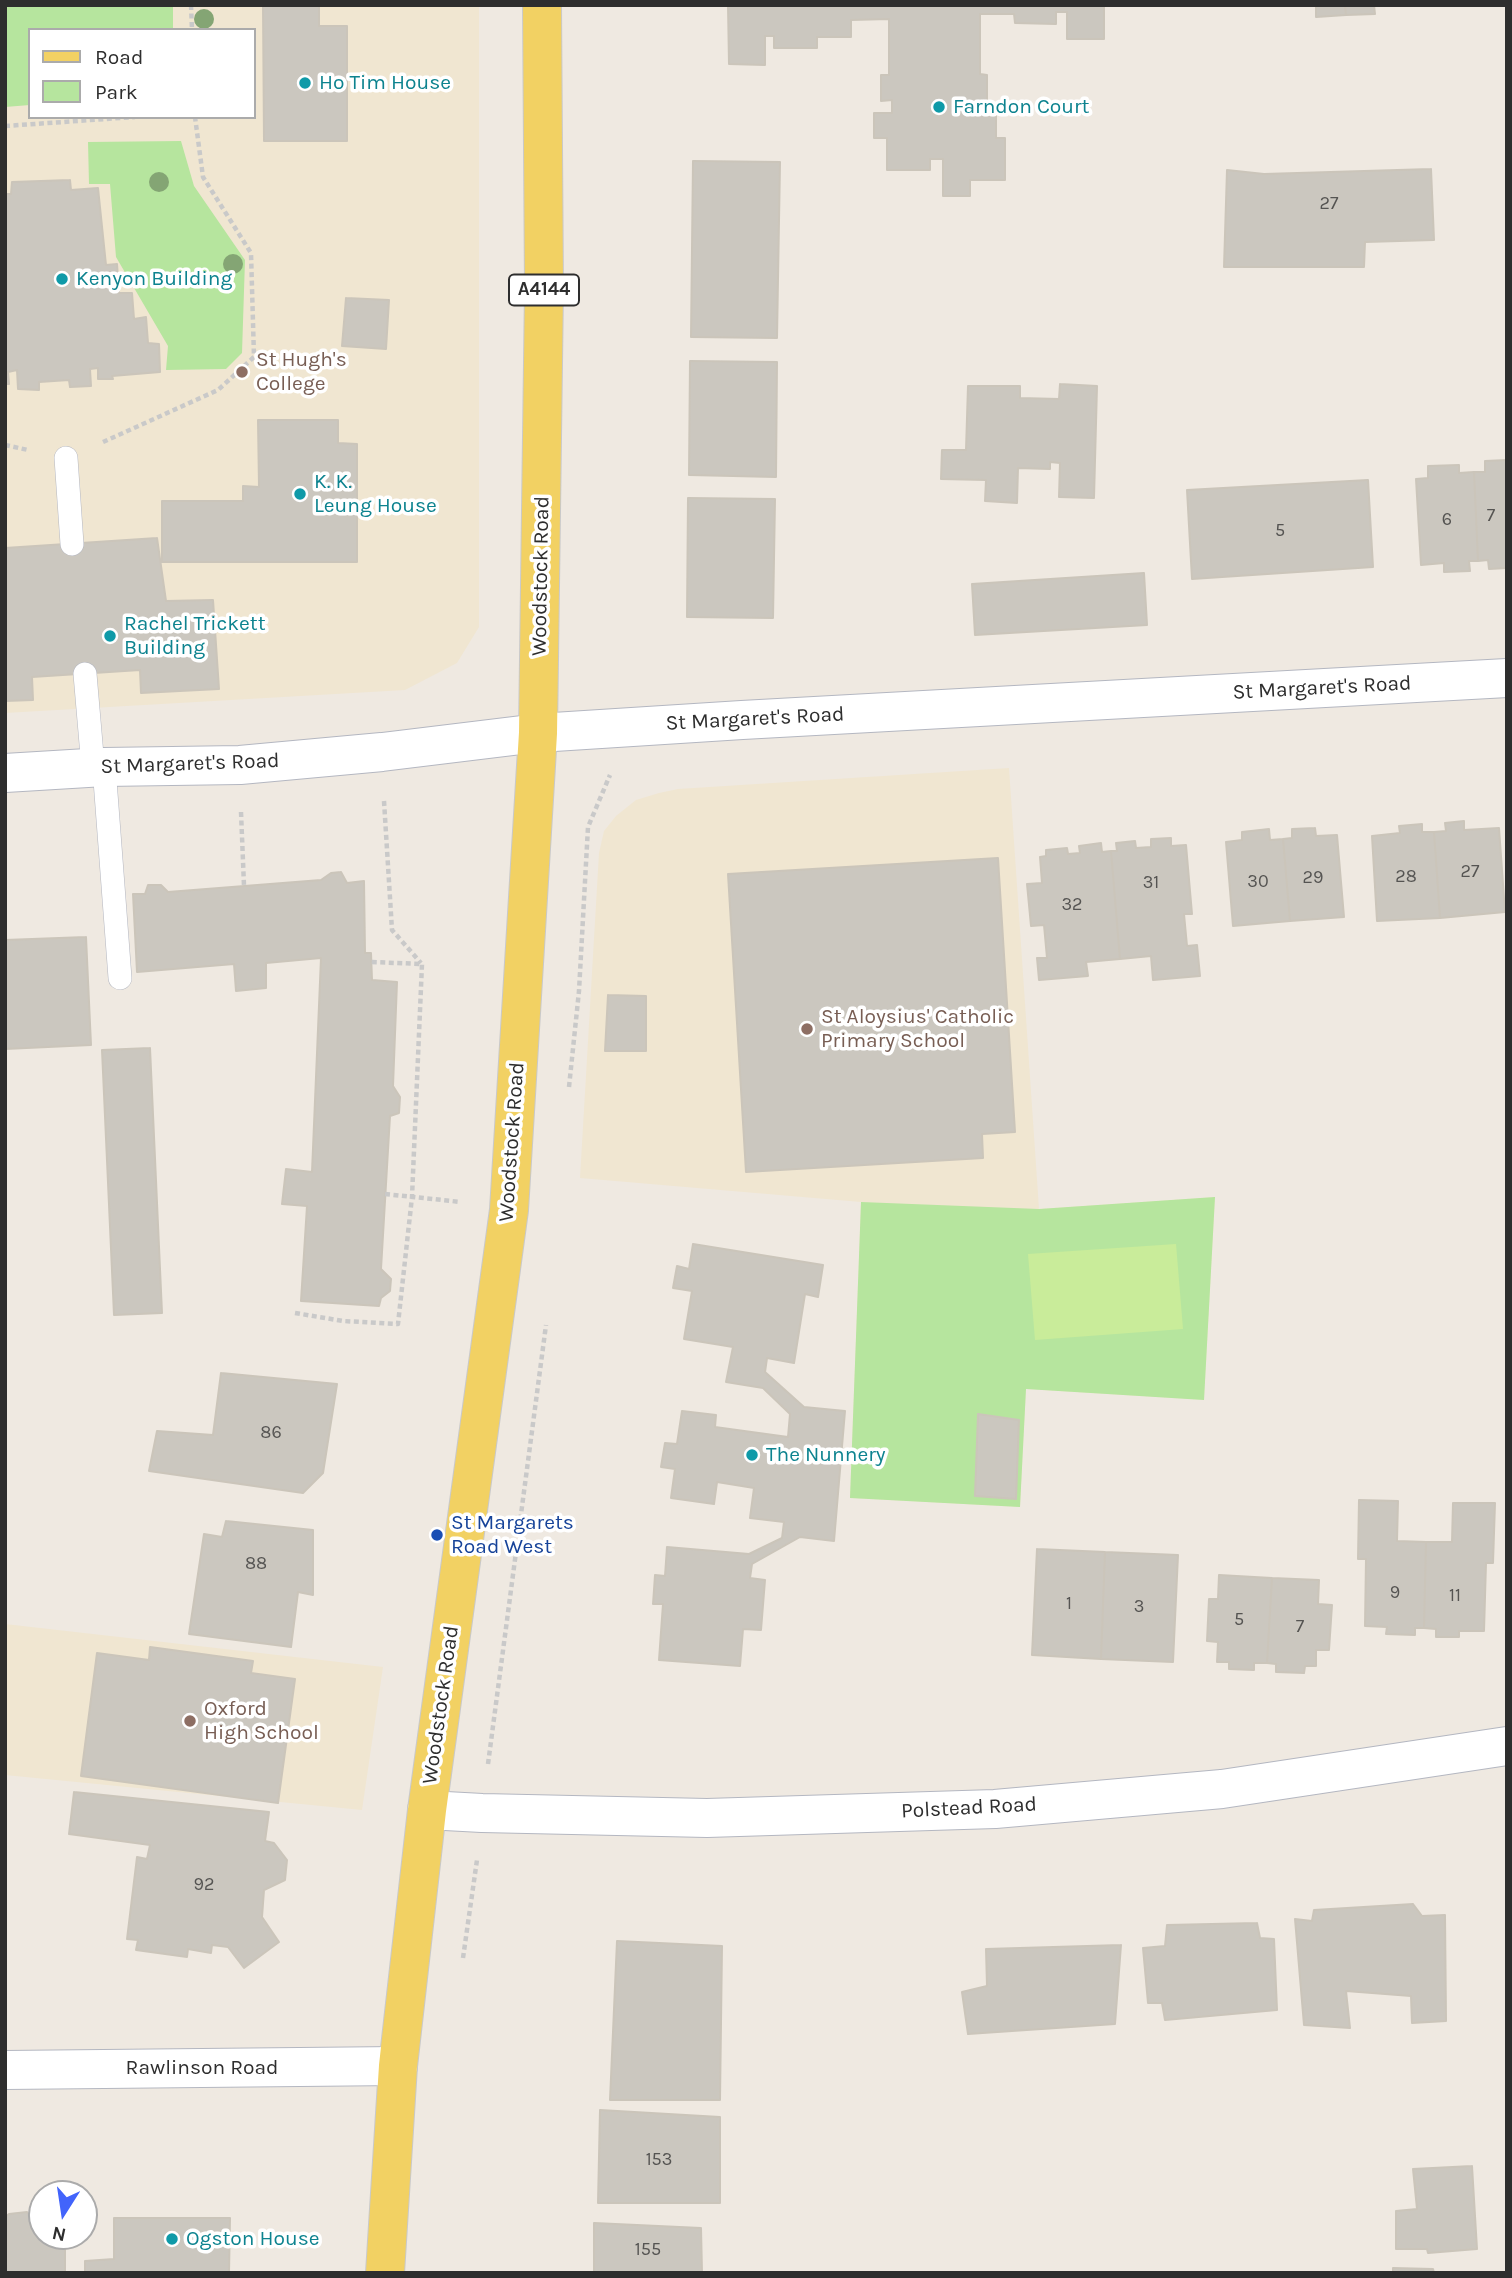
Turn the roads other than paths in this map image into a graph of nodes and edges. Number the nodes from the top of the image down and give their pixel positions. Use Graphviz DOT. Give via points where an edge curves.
graph roads {
  1 [pos="542,5"];
  2 [pos="66,458"];
  3 [pos="72,544"];
  4 [pos="85,674"];
  5 [pos="1507,678"];
  6 [pos="538,733"];
  7 [pos="99,767"];
  8 [pos="5,773"];
  9 [pos="120,978"];
  10 [pos="1507,1746"];
  11 [pos="427,1810"];
  12 [pos="398,2066"];
  13 [pos="5,2070"];
  14 [pos="385,2273"];
  1 -- 6 [label="main road, Woodstock Road / A4144" via="544,289"];
  2 -- 3 [label="lane"];
  4 -- 7 [label="lane"];
  5 -- 6 [label="street, St Margaret's Road"];
  6 -- 7 [label="street, St Margaret's Road" via="240,765"];
  6 -- 11 [label="main road, Woodstock Road / A4144" via="509,1210"];
  7 -- 8 [label="street, St Margaret's Road"];
  7 -- 9 [label="lane"];
  10 -- 11 [label="street, Polstead Road" via="1222,1789 995,1809 707,1818"];
  11 -- 12 [label="main road, Woodstock Road / A4144"];
  12 -- 13 [label="street, Rawlinson Road"];
  12 -- 14 [label="main road, Woodstock Road / A4144"];
}
